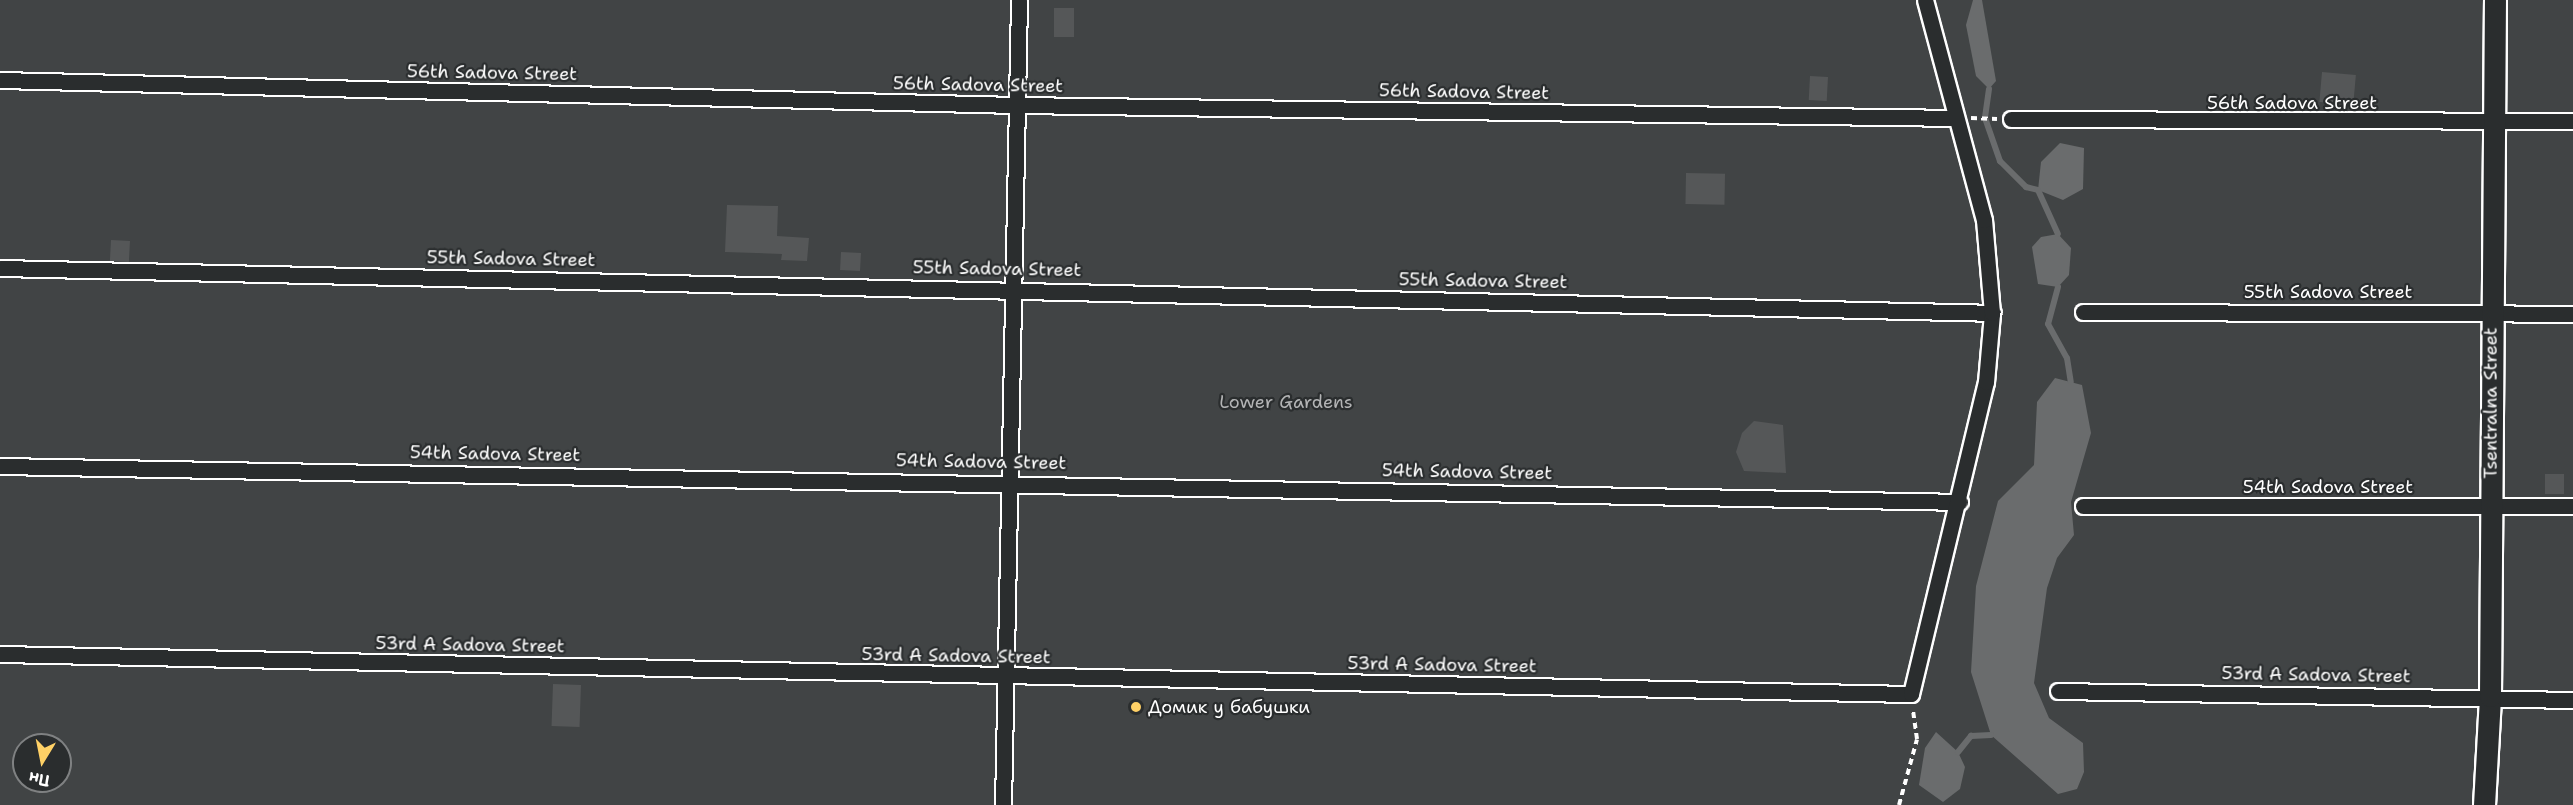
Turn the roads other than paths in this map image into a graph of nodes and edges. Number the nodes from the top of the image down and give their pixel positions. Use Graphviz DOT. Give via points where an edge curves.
graph roads {
  1 [pos="1019,0"];
  2 [pos="1925,0"];
  3 [pos="2494,0"];
  4 [pos="0,80"];
  5 [pos="1017,105"];
  6 [pos="1956,118"];
  7 [pos="2005,119"];
  8 [pos="2493,119"];
  9 [pos="2573,121"];
  10 [pos="0,268"];
  11 [pos="1015,289"];
  12 [pos="2490,311"];
  13 [pos="2083,312"];
  14 [pos="1992,313"];
  15 [pos="2573,314"];
  16 [pos="0,466"];
  17 [pos="1013,482"];
  18 [pos="1960,502"];
  19 [pos="2492,505"];
  20 [pos="2083,506"];
  21 [pos="2573,506"];
  22 [pos="0,654"];
  23 [pos="1006,676"];
  24 [pos="2058,691"];
  25 [pos="2490,696"];
  26 [pos="2573,699"];
  27 [pos="1003,805"];
  28 [pos="2484,805"];
  1 -- 5 [label="street"];
  2 -- 6 [label="street"];
  3 -- 8 [label="street, Tsentralna Street"];
  4 -- 5 [label="street, 56th Sadova Street"];
  5 -- 6 [label="street, 56th Sadova Street"];
  5 -- 11 [label="street"];
  6 -- 14 [label="street" via="1984,220"];
  7 -- 8 [label="street, 56th Sadova Street" via="2304,124"];
  8 -- 9 [label="street, 56th Sadova Street"];
  8 -- 12 [label="street, Tsentralna Street"];
  10 -- 11 [label="street, 55th Sadova Street"];
  11 -- 14 [label="street, 55th Sadova Street"];
  11 -- 17 [label="street"];
  12 -- 13 [label="street, 55th Sadova Street"];
  12 -- 15 [label="street, 55th Sadova Street"];
  12 -- 19 [label="street, Tsentralna Street"];
  14 -- 18 [label="street" via="1986,382"];
  16 -- 17 [label="street, 54th Sadova Street"];
  17 -- 18 [label="street, 54th Sadova Street"];
  17 -- 23 [label="street"];
  18 -- 23 [label="street, 53rd A Sadova Street" via="1911,694"];
  19 -- 20 [label="street, 54th Sadova Street"];
  19 -- 21 [label="street, 54th Sadova Street"];
  19 -- 25 [label="street, Tsentralna Street"];
  22 -- 23 [label="street, 53rd A Sadova Street"];
  23 -- 27 [label="street"];
  24 -- 25 [label="street, 53rd A Sadova Street"];
  25 -- 26 [label="street, 53rd A Sadova Street"];
  25 -- 28 [label="street, Tsentralna Street"];
}
